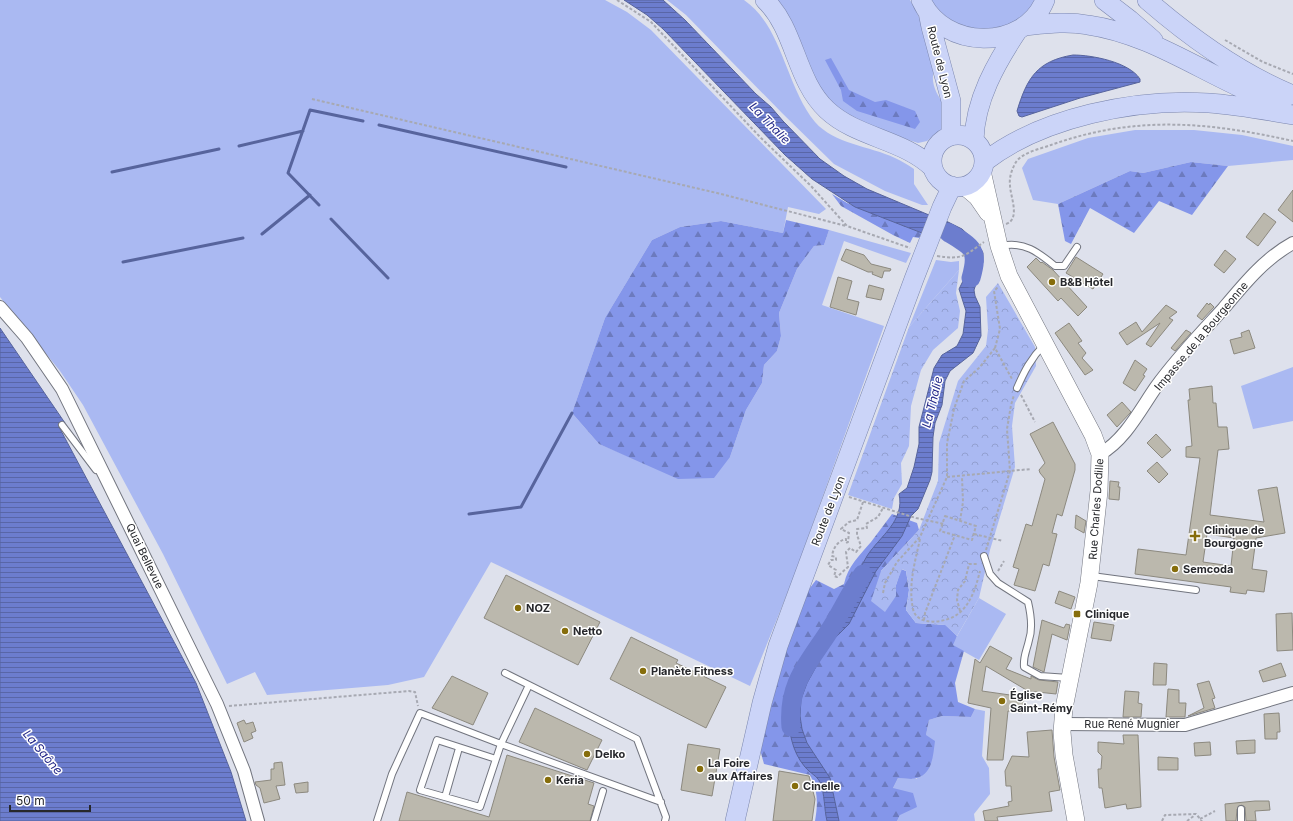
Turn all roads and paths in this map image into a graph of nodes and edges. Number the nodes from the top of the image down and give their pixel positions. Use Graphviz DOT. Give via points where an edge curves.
graph roads {
  1 [pos="617,0"];
  2 [pos="765,0"];
  3 [pos="1045,0"];
  4 [pos="1104,0"];
  5 [pos="1146,0"];
  6 [pos="925,6"];
  7 [pos="1021,28"];
  8 [pos="1220,37"];
  9 [pos="1160,46"];
  10 [pos="1293,74"];
  11 [pos="1293,95"];
  12 [pos="312,99"];
  13 [pos="1293,108"];
  14 [pos="1293,115"];
  15 [pos="951,136"];
  16 [pos="974,140"];
  17 [pos="1293,142"];
  18 [pos="983,167"];
  19 [pos="948,180"];
  20 [pos="994,222"];
  21 [pos="847,226"];
  22 [pos="1293,242"];
  23 [pos="982,243"];
  24 [pos="999,246"];
  25 [pos="1077,247"];
  26 [pos="926,248"];
  27 [pos="1009,276"];
  28 [pos="0,307"];
  29 [pos="1045,344"];
  30 [pos="995,348"];
  31 [pos="1017,388"];
  32 [pos="1035,422"];
  33 [pos="62,425"];
  34 [pos="1100,454"];
  35 [pos="1031,469"];
  36 [pos="1010,471"];
  37 [pos="948,477"];
  38 [pos="962,477"];
  39 [pos="848,497"];
  40 [pos="863,502"];
  41 [pos="883,508"];
  42 [pos="929,520"];
  43 [pos="960,521"];
  44 [pos="944,524"];
  45 [pos="974,534"];
  46 [pos="955,535"];
  47 [pos="920,537"];
  48 [pos="989,538"];
  49 [pos="1003,541"];
  50 [pos="984,556"];
  51 [pos="146,557"];
  52 [pos="1090,576"];
  53 [pos="1196,590"];
  54 [pos="882,593"];
  55 [pos="960,611"];
  56 [pos="924,620"];
  57 [pos="505,673"];
  58 [pos="1070,678"];
  59 [pos="529,685"];
  60 [pos="1293,693"];
  61 [pos="219,708"];
  62 [pos="420,713"];
  63 [pos="1063,724"];
  64 [pos="501,744"];
  65 [pos="459,748"];
  66 [pos="496,759"];
  67 [pos="603,791"];
  68 [pos="445,797"];
  69 [pos="660,802"];
  70 [pos="1241,809"];
  71 [pos="1215,811"];
  72 [pos="1196,814"];
  73 [pos="1201,820"];
  74 [pos="258,821"];
  75 [pos="377,821"];
  76 [pos="594,821"];
  77 [pos="665,821"];
  78 [pos="735,821"];
  79 [pos="1076,821"];
  80 [pos="1162,821"];
  81 [pos="1187,821"];
  82 [pos="1241,821"];
  1 -- 21 [label="path" via="651,22"];
  2 -- 19 [label="main road" via="781,19 803,72 826,110 847,124 914,153"];
  3 -- 7 [label="main road" via="1035,15"];
  4 -- 9 [label="main road"];
  5 -- 11 [label="main road" via="1224,59 1260,81"];
  6 -- 7 [label="main road" via="938,22 963,36 991,39 1005,36"];
  6 -- 15 [label="main road, Route de Lyon" via="950,96"];
  7 -- 9 [label="main road" via="1069,23 1088,24"];
  7 -- 16 [label="main road" via="993,69 976,117"];
  8 -- 10 [label="path" via="1263,62"];
  9 -- 13 [label="main road" via="1238,87"];
  12 -- 21 [label="path" via="717,193"];
  14 -- 18 [label="main road" via="1208,103 1148,105 1088,115 1051,126 1003,149"];
  15 -- 16 [label="main road" via="967,136"];
  15 -- 19 [label="main road" via="945,138 933,154"];
  16 -- 18 [label="main road" via="980,146"];
  17 -- 20 [label="path" via="1241,130 1191,124 1115,129 1062,141 1017,161 1010,178 1013,218 1010,222"];
  18 -- 19 [label="main road" via="975,180"];
  18 -- 20 [label="main road, Rue Charles Dodille"];
  19 -- 20 [label="main road, Rue Charles Dodille" via="977,197"];
  19 -- 26 [label="main road, Route de Lyon" via="941,209"];
  20 -- 24 [label="main road, Rue Charles Dodille"];
  21 -- 26 [label="path"];
  22 -- 34 [label="street, Impasse de la Bourgeonne" via="1252,275 1179,358 1156,387 1137,418"];
  23 -- 26 [label="path" via="955,259"];
  24 -- 25 [label="lane" via="1027,246 1055,266 1064,266"];
  24 -- 27 [label="main road, Rue Charles Dodille"];
  26 -- 78 [label="main road, Route de Lyon" via="778,646"];
  27 -- 29 [label="main road, Rue Charles Dodille"];
  27 -- 30 [label="path" via="994,291 1000,329"];
  28 -- 51 [label="street, Quai Bellevue" via="27,338 62,389"];
  29 -- 31 [label="lane" via="1028,364"];
  29 -- 34 [label="main road, Rue Charles Dodille" via="1093,435"];
  30 -- 31 [label="path"];
  30 -- 37 [label="path" via="979,368 964,381 954,409 947,443"];
  31 -- 32 [label="path"];
  31 -- 36 [label="path" via="1007,429"];
  33 -- 51 [label="lane" via="92,464"];
  34 -- 52 [label="main road, Rue Charles Dodille" via="1099,491"];
  35 -- 36 [label="path"];
  36 -- 38 [label="path"];
  36 -- 48 [label="path"];
  37 -- 38 [label="path"];
  37 -- 42 [label="path"];
  38 -- 43 [label="path" via="963,502"];
  39 -- 40 [label="path"];
  40 -- 41 [label="path"];
  40 -- 41 [label="path" via="857,520 849,522 841,529 849,533 848,542 846,543 846,539 843,540 833,548 832,556 836,557 836,560 831,560 828,564 836,570 834,576 837,577 848,567 846,552 850,548 856,552 861,546 857,529 867,528 866,524 878,517"];
  41 -- 42 [label="path"];
  42 -- 44 [label="path"];
  42 -- 47 [label="path"];
  43 -- 44 [label="path" via="945,516"];
  43 -- 45 [label="path" via="976,526"];
  44 -- 46 [label="path" via="940,531"];
  45 -- 46 [label="path" via="972,540"];
  45 -- 48 [label="path"];
  46 -- 56 [label="path"];
  47 -- 54 [label="path" via="897,562"];
  47 -- 56 [label="path" via="912,575 912,590 913,610"];
  48 -- 49 [label="path"];
  48 -- 50 [label="path"];
  50 -- 58 [label="lane" via="990,574 998,583 1028,602 1032,619 1030,639 1023,657 1024,667 1040,676"];
  51 -- 61 [label="street, Quai Bellevue"];
  52 -- 53 [label="lane"];
  52 -- 58 [label="main road, Rue Charles Dodille"];
  55 -- 55 [label="path" via="958,590 965,581 969,564 976,563 981,565 977,583 969,601"];
  55 -- 56 [label="path" via="946,619 930,622"];
  57 -- 59 [label="lane"];
  58 -- 63 [label="main road, Rue Charles Dodille"];
  59 -- 64 [label="lane"];
  59 -- 69 [label="lane" via="637,739"];
  60 -- 63 [label="street, Rue René Mugnier" via="1185,725"];
  61 -- 62 [label="path" via="235,704 409,691 417,695"];
  61 -- 74 [label="street, Quai Bellevue" via="244,771"];
  62 -- 64 [label="lane"];
  62 -- 75 [label="lane" via="392,774"];
  63 -- 79 [label="main road, Rue Charles Dodille" via="1064,755"];
  64 -- 66 [label="lane"];
  64 -- 69 [label="lane"];
  65 -- 66 [label="lane"];
  65 -- 68 [label="lane"];
  65 -- 68 [label="lane" via="437,740 420,790"];
  66 -- 68 [label="lane" via="480,807"];
  67 -- 76 [label="lane"];
  69 -- 77 [label="lane" via="666,816"];
  70 -- 82 [label="lane"];
  71 -- 73 [label="path"];
  72 -- 73 [label="path"];
  72 -- 80 [label="path" via="1166,815"];
  72 -- 81 [label="path"];
}
